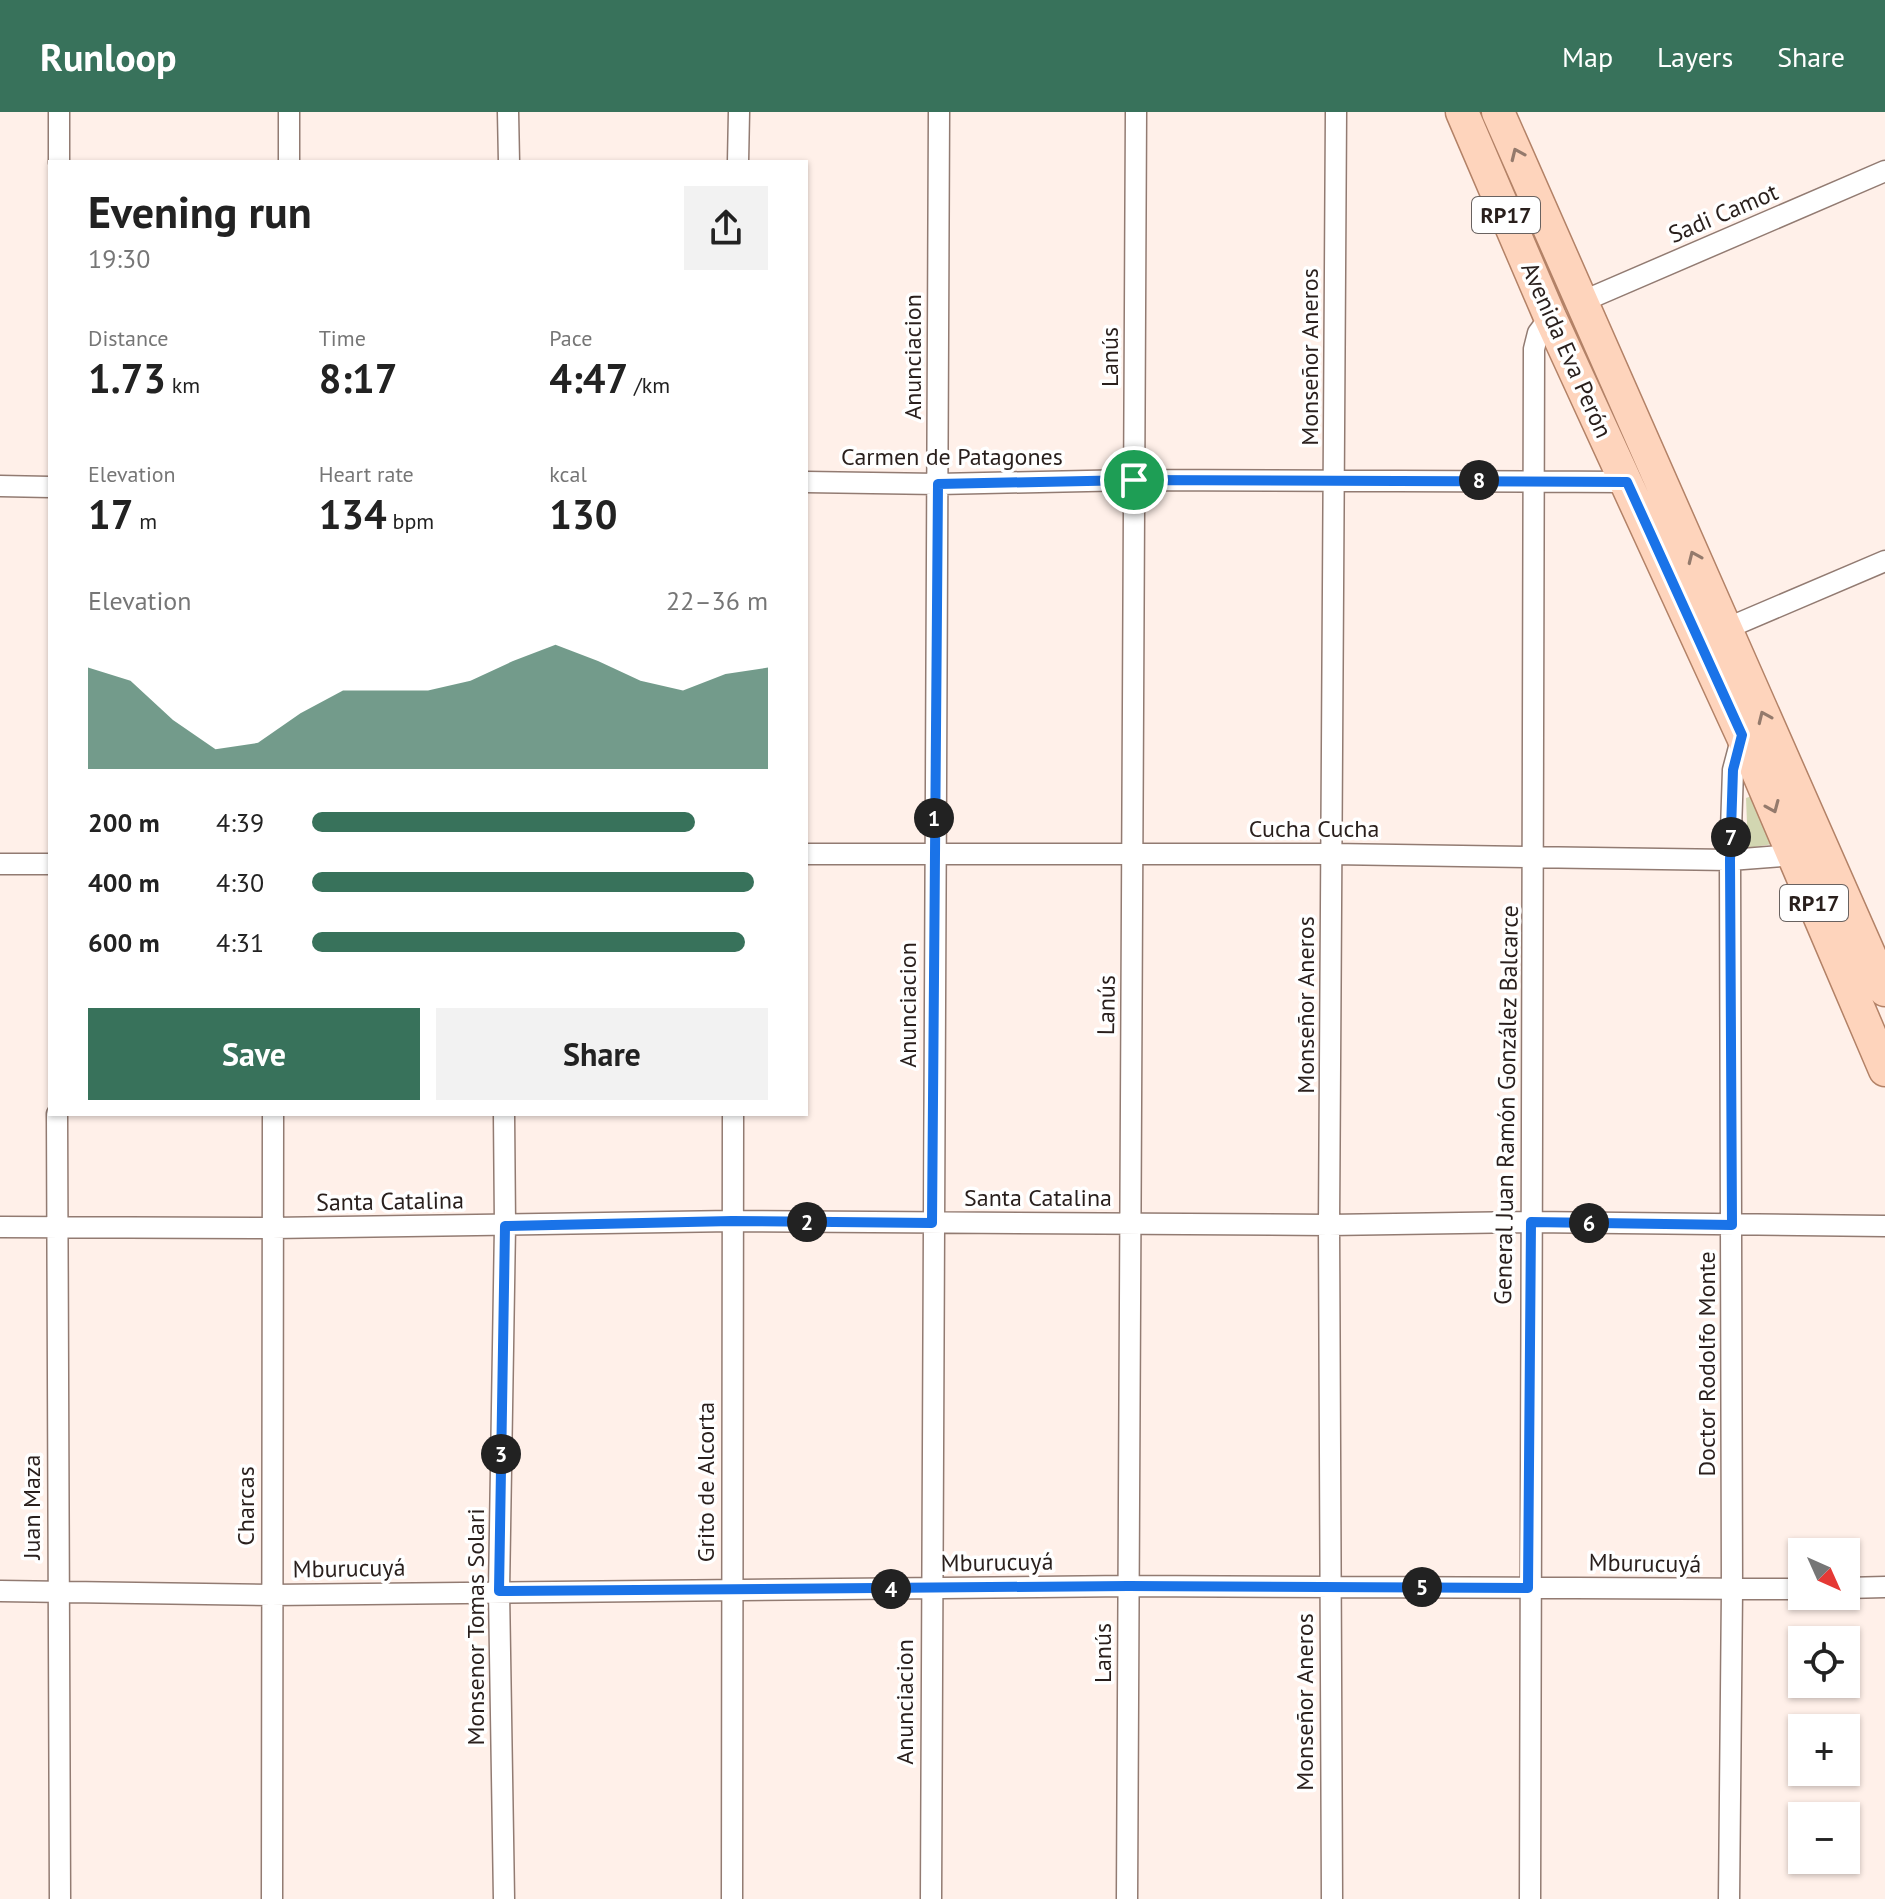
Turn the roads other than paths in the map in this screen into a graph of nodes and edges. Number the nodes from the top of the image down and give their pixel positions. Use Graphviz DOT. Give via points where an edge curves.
graph roads {
  1 [pos="59,112"];
  2 [pos="289,112"];
  3 [pos="508,112"];
  4 [pos="739,112"];
  5 [pos="939,112"];
  6 [pos="1136,112"];
  7 [pos="1336,112"];
  8 [pos="1462,112"];
  9 [pos="1498,112"];
  10 [pos="59,160"];
  11 [pos="289,160"];
  12 [pos="509,160"];
  13 [pos="738,160"];
  14 [pos="1885,171"];
  15 [pos="1581,302"];
  16 [pos="1550,317"];
  17 [pos="1134,480"];
  18 [pos="1535,480"];
  19 [pos="1335,481"];
  20 [pos="808,482"];
  21 [pos="1627,482"];
  22 [pos="938,484"];
  23 [pos="0,486"];
  24 [pos="48,487"];
  25 [pos="1885,561"];
  26 [pos="1713,634"];
  27 [pos="1742,735"];
  28 [pos="1805,845"];
  29 [pos="808,854"];
  30 [pos="934,854"];
  31 [pos="1332,854"];
  32 [pos="1133,855"];
  33 [pos="1535,857"];
  34 [pos="1730,860"];
  35 [pos="0,864"];
  36 [pos="48,864"];
  37 [pos="1879,958"];
  38 [pos="1885,990"];
  39 [pos="1885,1070"];
  40 [pos="57,1116"];
  41 [pos="273,1116"];
  42 [pos="504,1116"];
  43 [pos="733,1116"];
  44 [pos="732,1221"];
  45 [pos="1129,1222"];
  46 [pos="1531,1222"];
  47 [pos="932,1223"];
  48 [pos="1329,1225"];
  49 [pos="1732,1225"];
  50 [pos="58,1226"];
  51 [pos="505,1226"];
  52 [pos="1885,1226"];
  53 [pos="0,1227"];
  54 [pos="272,1228"];
  55 [pos="1128,1586"];
  56 [pos="1329,1587"];
  57 [pos="1885,1587"];
  58 [pos="930,1588"];
  59 [pos="1528,1588"];
  60 [pos="1860,1588"];
  61 [pos="731,1589"];
  62 [pos="1788,1589"];
  63 [pos="1732,1590"];
  64 [pos="0,1591"];
  65 [pos="57,1591"];
  66 [pos="499,1591"];
  67 [pos="271,1595"];
  68 [pos="60,1899"];
  69 [pos="272,1899"];
  70 [pos="504,1899"];
  71 [pos="732,1899"];
  72 [pos="931,1899"];
  73 [pos="1127,1899"];
  74 [pos="1332,1899"];
  75 [pos="1530,1899"];
  76 [pos="1729,1899"];
  1 -- 10 [label="street"];
  2 -- 11 [label="street"];
  3 -- 12 [label="street"];
  4 -- 13 [label="street"];
  5 -- 22 [label="street, Anunciacion"];
  6 -- 17 [label="street, Lanús"];
  7 -- 19 [label="street, Monseñor Aneros"];
  8 -- 16 [label="main road, Avenida Eva Perón / RP17"];
  15 -- 9 [label="main road, Avenida Eva Perón / RP17, one-way"];
  14 -- 15 [label="street, Sadi Camot"];
  26 -- 15 [label="main road, Avenida Eva Perón / RP17, one-way"];
  16 -- 18 [label="street, General Juan Ramón González Balcarce" via="1534,349"];
  16 -- 21 [label="main road, Avenida Eva Perón / RP17"];
  17 -- 19 [label="street, Carmen de Patagones"];
  17 -- 22 [label="street, Carmen de Patagones"];
  17 -- 32 [label="street, Lanús"];
  18 -- 19 [label="street, Carmen de Patagones"];
  18 -- 21 [label="street, Carmen de Patagones"];
  18 -- 33 [label="street, General Juan Ramón González Balcarce"];
  19 -- 31 [label="street, Monseñor Aneros"];
  20 -- 22 [label="street, Carmen de Patagones"];
  21 -- 26 [label="main road, Avenida Eva Perón / RP17"];
  22 -- 30 [label="street, Anunciacion"];
  23 -- 24 [label="street"];
  25 -- 26 [label="street"];
  26 -- 27 [label="main road, Avenida Eva Perón / RP17"];
  28 -- 26 [label="main road, Avenida Eva Perón / RP17, one-way"];
  27 -- 28 [label="main road, Avenida Eva Perón / RP17, one-way"];
  27 -- 34 [label="street, Doctor Rodolfo Monte" via="1733,770"];
  28 -- 34 [label="street, Cucha Cucha" via="1782,856"];
  28 -- 37 [label="main road, Avenida Eva Perón / RP17"];
  28 -- 39 [label="main road, Avenida Eva Perón / RP17"];
  29 -- 30 [label="street, Cucha Cucha"];
  30 -- 32 [label="street, Cucha Cucha"];
  30 -- 47 [label="street, Anunciacion"];
  31 -- 32 [label="street, Cucha Cucha"];
  31 -- 33 [label="street, Cucha Cucha"];
  31 -- 48 [label="street, Monseñor Aneros"];
  32 -- 45 [label="street, Lanús"];
  33 -- 34 [label="street, Cucha Cucha"];
  33 -- 46 [label="street, General Juan Ramón González Balcarce"];
  34 -- 49 [label="street, Doctor Rodolfo Monte"];
  35 -- 36 [label="street"];
  37 -- 38 [label="main road, Avenida Eva Perón / RP17"];
  40 -- 50 [label="street, Juan Maza"];
  41 -- 54 [label="street, Charcas"];
  42 -- 51 [label="street, Monsenor Tomas Solari"];
  43 -- 44 [label="street, Grito de Alcorta"];
  44 -- 47 [label="street, Santa Catalina"];
  44 -- 51 [label="street, Santa Catalina"];
  44 -- 61 [label="street, Grito de Alcorta"];
  45 -- 47 [label="street, Santa Catalina"];
  45 -- 48 [label="street, Santa Catalina"];
  45 -- 55 [label="street, Lanús"];
  46 -- 48 [label="street, Santa Catalina"];
  46 -- 49 [label="street, Santa Catalina"];
  46 -- 59 [label="street, General Juan Ramón González Balcarce"];
  47 -- 58 [label="street, Anunciacion"];
  48 -- 56 [label="street, Monseñor Aneros"];
  49 -- 52 [label="street, Santa Catalina"];
  49 -- 63 [label="street, Doctor Rodolfo Monte"];
  50 -- 53 [label="street, Santa Catalina"];
  50 -- 54 [label="street, Santa Catalina"];
  50 -- 65 [label="street, Juan Maza"];
  51 -- 54 [label="street, Santa Catalina"];
  51 -- 66 [label="street, Monsenor Tomas Solari"];
  54 -- 67 [label="street, Charcas"];
  55 -- 56 [label="street, Mburucuyá"];
  55 -- 58 [label="street, Mburucuyá"];
  55 -- 73 [label="street, Lanús"];
  56 -- 59 [label="street, Mburucuyá"];
  56 -- 74 [label="street, Monseñor Aneros"];
  57 -- 60 [label="street"];
  58 -- 61 [label="street, Mburucuyá"];
  58 -- 72 [label="street, Anunciacion"];
  59 -- 63 [label="street, Mburucuyá"];
  59 -- 75 [label="street, General Juan Ramón González Balcarce"];
  61 -- 66 [label="street, Mburucuyá"];
  61 -- 71 [label="street, Grito de Alcorta"];
  62 -- 63 [label="street, Mburucuyá"];
  63 -- 76 [label="street, Doctor Rodolfo Monte"];
  64 -- 65 [label="street, Mburucuyá"];
  65 -- 67 [label="street, Mburucuyá"];
  65 -- 68 [label="street, Juan Maza"];
  66 -- 67 [label="street, Mburucuyá"];
  66 -- 70 [label="street, Monsenor Tomas Solari"];
  67 -- 69 [label="street, Charcas"];
}
